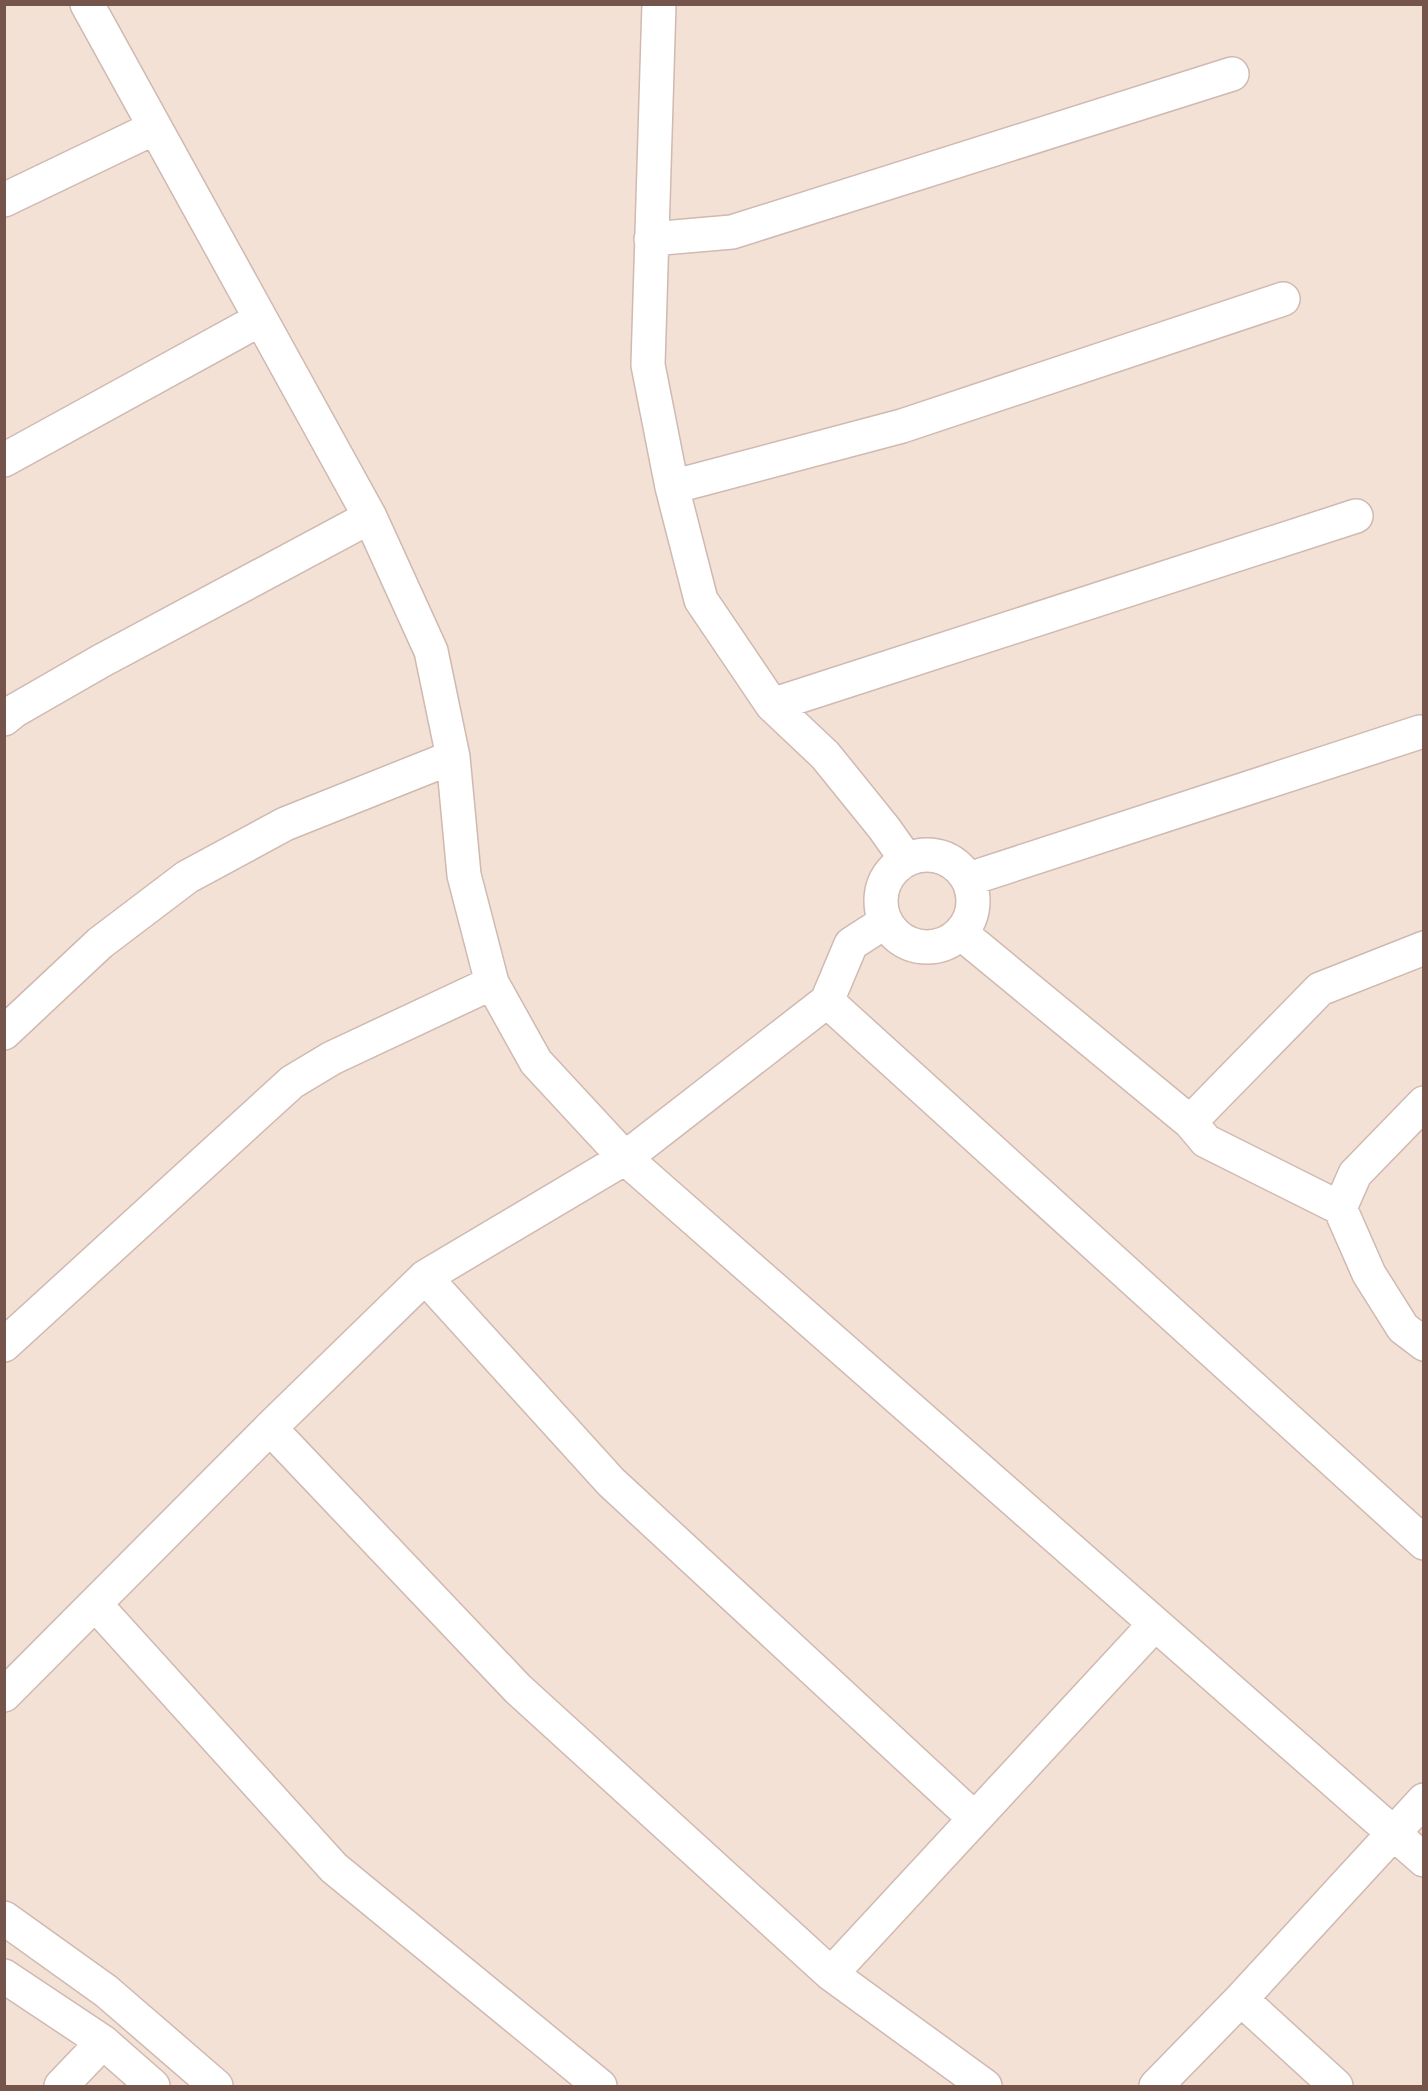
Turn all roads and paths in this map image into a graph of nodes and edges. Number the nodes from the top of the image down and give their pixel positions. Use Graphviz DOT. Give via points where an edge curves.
graph roads {
  1 [pos="87,4"];
  2 [pos="659,4"];
  3 [pos="1232,74"];
  4 [pos="154,128"];
  5 [pos="4,200"];
  6 [pos="651,239"];
  7 [pos="1283,299"];
  8 [pos="259,320"];
  9 [pos="4,460"];
  10 [pos="672,487"];
  11 [pos="1356,516"];
  12 [pos="369,517"];
  13 [pos="772,705"];
  14 [pos="4,719"];
  15 [pos="1419,732"];
  16 [pos="453,757"];
  17 [pos="906,859"];
  18 [pos="969,879"];
  19 [pos="885,922"];
  20 [pos="962,934"];
  21 [pos="1424,948"];
  22 [pos="492,983"];
  23 [pos="827,1001"];
  24 [pos="4,1033"];
  25 [pos="1424,1103"];
  26 [pos="1190,1122"];
  27 [pos="625,1158"];
  28 [pos="1340,1208"];
  29 [pos="425,1277"];
  30 [pos="1424,1344"];
  31 [pos="4,1345"];
  32 [pos="270,1428"];
  33 [pos="1424,1543"];
  34 [pos="96,1605"];
  35 [pos="1154,1625"];
  36 [pos="4,1695"];
  37 [pos="1424,1800"];
  38 [pos="974,1818"];
  39 [pos="1393,1832"];
  40 [pos="1424,1860"];
  41 [pos="4,1917"];
  42 [pos="831,1974"];
  43 [pos="4,1976"];
  44 [pos="1241,1999"];
  45 [pos="104,2042"];
  46 [pos="61,2086"];
  47 [pos="153,2086"];
  48 [pos="216,2086"];
  49 [pos="600,2086"];
  50 [pos="985,2086"];
  51 [pos="1156,2086"];
  52 [pos="1336,2086"];
  1 -- 4 [label="street"];
  2 -- 6 [label="street"];
  3 -- 6 [label="street" via="732,232"];
  4 -- 5 [label="street"];
  4 -- 8 [label="street"];
  6 -- 10 [label="street" via="648,365"];
  7 -- 10 [label="street" via="902,426"];
  8 -- 9 [label="street"];
  8 -- 12 [label="street"];
  10 -- 13 [label="street" via="702,600"];
  11 -- 13 [label="street"];
  12 -- 14 [label="street" via="101,661"];
  12 -- 16 [label="street" via="431,651"];
  13 -- 17 [label="street" via="825,755"];
  15 -- 18 [label="street"];
  16 -- 22 [label="street" via="464,875"];
  16 -- 24 [label="street" via="285,824 187,877 100,943"];
  17 -- 18 [label="street" via="926,854 942,856"];
  17 -- 19 [label="street" via="882,886"];
  18 -- 20 [label="street" via="974,899 972,916"];
  19 -- 20 [label="street" via="912,946 948,943"];
  19 -- 23 [label="street" via="851,944"];
  20 -- 26 [label="street"];
  21 -- 26 [label="street" via="1320,989"];
  22 -- 27 [label="street" via="536,1062"];
  22 -- 31 [label="street" via="332,1058 292,1082"];
  23 -- 27 [label="street"];
  23 -- 33 [label="street"];
  25 -- 28 [label="street" via="1355,1174"];
  26 -- 28 [label="street" via="1206,1141"];
  27 -- 29 [label="street"];
  27 -- 35 [label="street"];
  28 -- 30 [label="street" via="1369,1274 1403,1328"];
  29 -- 32 [label="street"];
  29 -- 38 [label="street" via="611,1482"];
  32 -- 34 [label="street"];
  32 -- 42 [label="street" via="518,1689"];
  34 -- 36 [label="street"];
  34 -- 49 [label="street" via="334,1868"];
  35 -- 38 [label="street"];
  35 -- 39 [label="street"];
  37 -- 39 [label="street"];
  38 -- 42 [label="street"];
  39 -- 40 [label="street"];
  39 -- 44 [label="street"];
  41 -- 48 [label="street" via="106,1991"];
  42 -- 50 [label="street"];
  43 -- 45 [label="street"];
  44 -- 51 [label="street"];
  44 -- 52 [label="street"];
  45 -- 46 [label="street"];
  45 -- 47 [label="street"];
}
